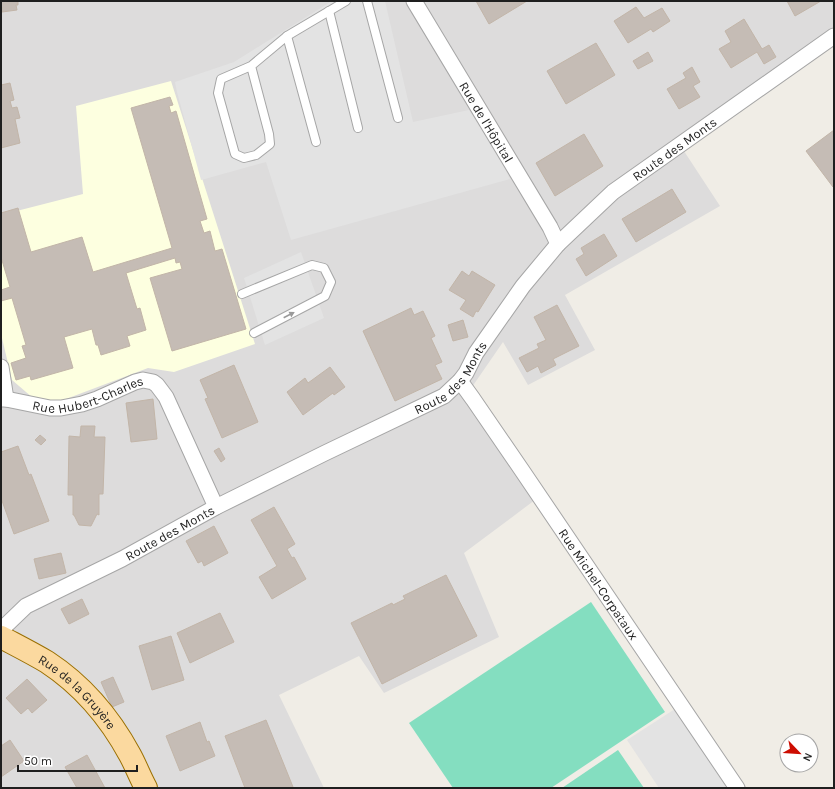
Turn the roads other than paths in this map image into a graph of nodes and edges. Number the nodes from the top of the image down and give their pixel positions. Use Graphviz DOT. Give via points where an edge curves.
graph roads {
  1 [pos="346,1"];
  2 [pos="367,1"];
  3 [pos="414,1"];
  4 [pos="329,11"];
  5 [pos="287,36"];
  6 [pos="834,36"];
  7 [pos="251,66"];
  8 [pos="398,118"];
  9 [pos="358,128"];
  10 [pos="316,142"];
  11 [pos="558,244"];
  12 [pos="242,294"];
  13 [pos="254,333"];
  14 [pos="1,367"];
  15 [pos="460,381"];
  16 [pos="4,399"];
  17 [pos="216,508"];
  18 [pos="1,630"];
  19 [pos="1,637"];
  20 [pos="142,787"];
  21 [pos="737,788"];
  1 -- 4 [label="lane"];
  2 -- 8 [label="lane"];
  3 -- 11 [label="street, Rue de l'Hôpital"];
  4 -- 5 [label="lane"];
  4 -- 9 [label="lane"];
  5 -- 7 [label="lane"];
  5 -- 10 [label="lane"];
  6 -- 11 [label="street, Route des Monts" via="613,192"];
  7 -- 7 [label="lane" via="221,79 218,93 235,154 244,158 256,155 270,144"];
  11 -- 15 [label="street, Route des Monts" via="523,286 476,353"];
  13 -- 12 [label="lane, one-way" via="324,296 332,282 324,268 312,266"];
  14 -- 16 [label="street"];
  15 -- 17 [label="street, Route des Monts" via="444,396"];
  15 -- 21 [label="street, Rue Michel-Corpataux"];
  16 -- 17 [label="street, Rue Hubert-Charles" via="61,408 97,399 135,382 153,382 166,396"];
  17 -- 18 [label="street, Route des Monts" via="122,559 26,606"];
  19 -- 20 [label="main road, Rue de la Gruyère" via="47,662 86,694 118,734 130,755"];
}
